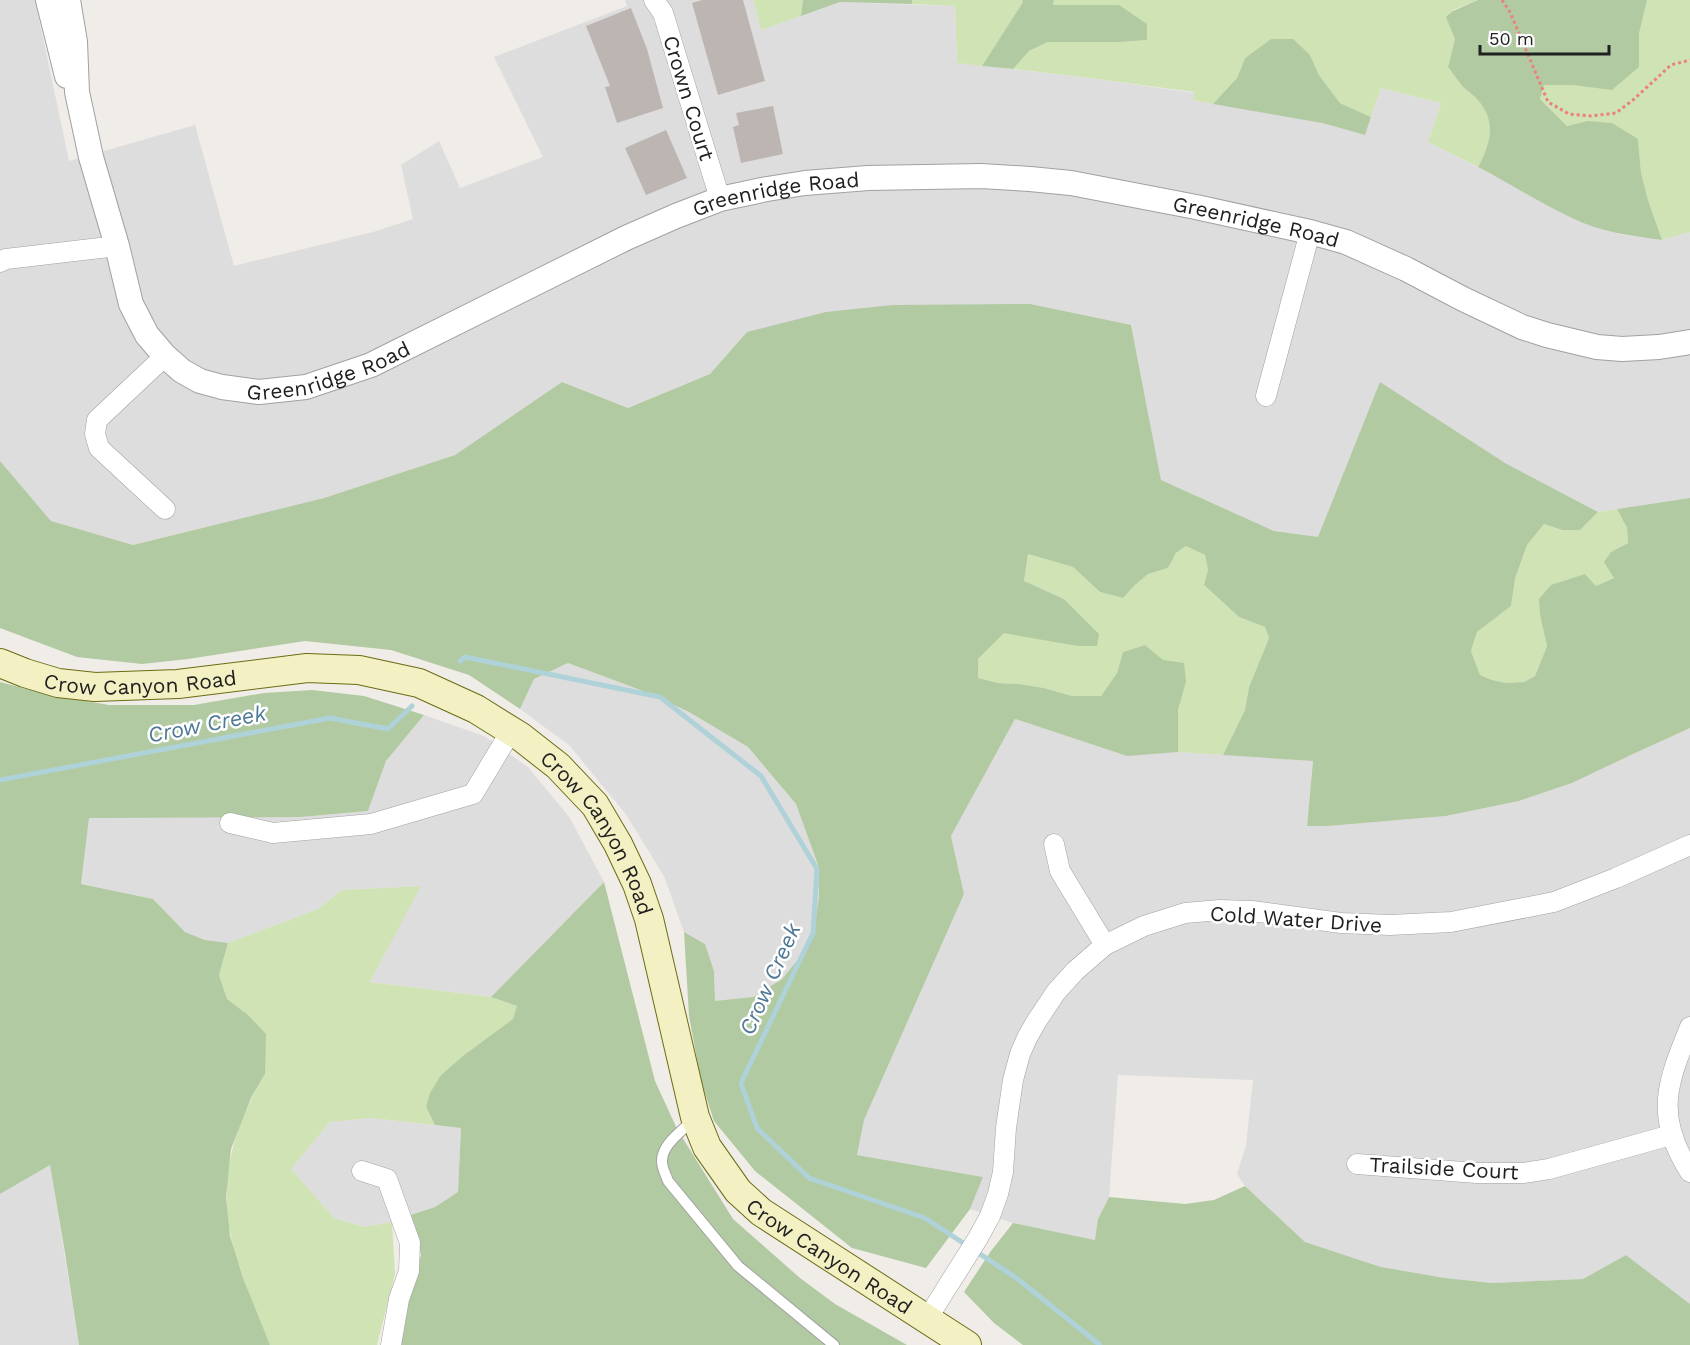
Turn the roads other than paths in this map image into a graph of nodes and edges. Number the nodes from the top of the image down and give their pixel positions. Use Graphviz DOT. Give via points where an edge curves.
graph roads {
  1 [pos="48,0"];
  2 [pos="68,0"];
  3 [pos="654,0"];
  4 [pos="77,92"];
  5 [pos="720,199"];
  6 [pos="1310,232"];
  7 [pos="117,246"];
  8 [pos="0,262"];
  9 [pos="1690,342"];
  10 [pos="165,357"];
  11 [pos="1266,396"];
  12 [pos="165,509"];
  13 [pos="0,663"];
  14 [pos="511,731"];
  15 [pos="230,823"];
  16 [pos="1054,844"];
  17 [pos="1688,850"];
  18 [pos="1105,945"];
  19 [pos="1690,1027"];
  20 [pos="695,1117"];
  21 [pos="1671,1135"];
  22 [pos="1357,1164"];
  23 [pos="362,1171"];
  24 [pos="1690,1172"];
  25 [pos="927,1319"];
  26 [pos="391,1345"];
  27 [pos="834,1345"];
  28 [pos="967,1345"];
  1 -- 4 [label="street, Greenridge Road" via="65,74"];
  2 -- 4 [label="street, Greenridge Road"];
  3 -- 5 [label="street, Crown Court" via="663,13"];
  4 -- 7 [label="street, Greenridge Road"];
  5 -- 6 [label="street, Greenridge Road" via="805,183 981,176 1071,183"];
  5 -- 10 [label="street, Greenridge Road" via="626,238 370,364 306,387 259,392 222,387 200,381"];
  6 -- 9 [label="street, Greenridge Road" via="1367,251 1522,327 1547,335 1622,348"];
  6 -- 11 [label="street"];
  7 -- 8 [label="street"];
  7 -- 10 [label="street, Greenridge Road" via="131,304 147,335"];
  10 -- 12 [label="street" via="97,420 95,434 99,448"];
  13 -- 14 [label="main road, Crow Canyon Road" via="58,683 94,687 178,684 308,668 359,670 419,683 476,708"];
  14 -- 15 [label="street" via="474,794 371,824 273,833"];
  14 -- 20 [label="main road, Crow Canyon Road" via="558,766 595,805 638,884"];
  16 -- 18 [label="street" via="1060,871"];
  17 -- 18 [label="street, Cold Water Drive" via="1554,902 1451,922 1341,923 1220,910 1185,913 1144,926"];
  18 -- 25 [label="street, Cold Water Drive" via="1056,992 1027,1038 1013,1080 998,1194 978,1238"];
  19 -- 21 [label="street" via="1673,1069 1668,1095"];
  20 -- 25 [label="main road, Crow Canyon Road" via="707,1147 738,1191 761,1212"];
  20 -- 27 [label="lane" via="666,1148 662,1164 668,1181 738,1266"];
  21 -- 22 [label="street, Trailside Court" via="1522,1173"];
  21 -- 24 [label="street"];
  23 -- 26 [label="street" via="387,1179 410,1243 409,1270"];
  25 -- 28 [label="main road, Crow Canyon Road"];
}
